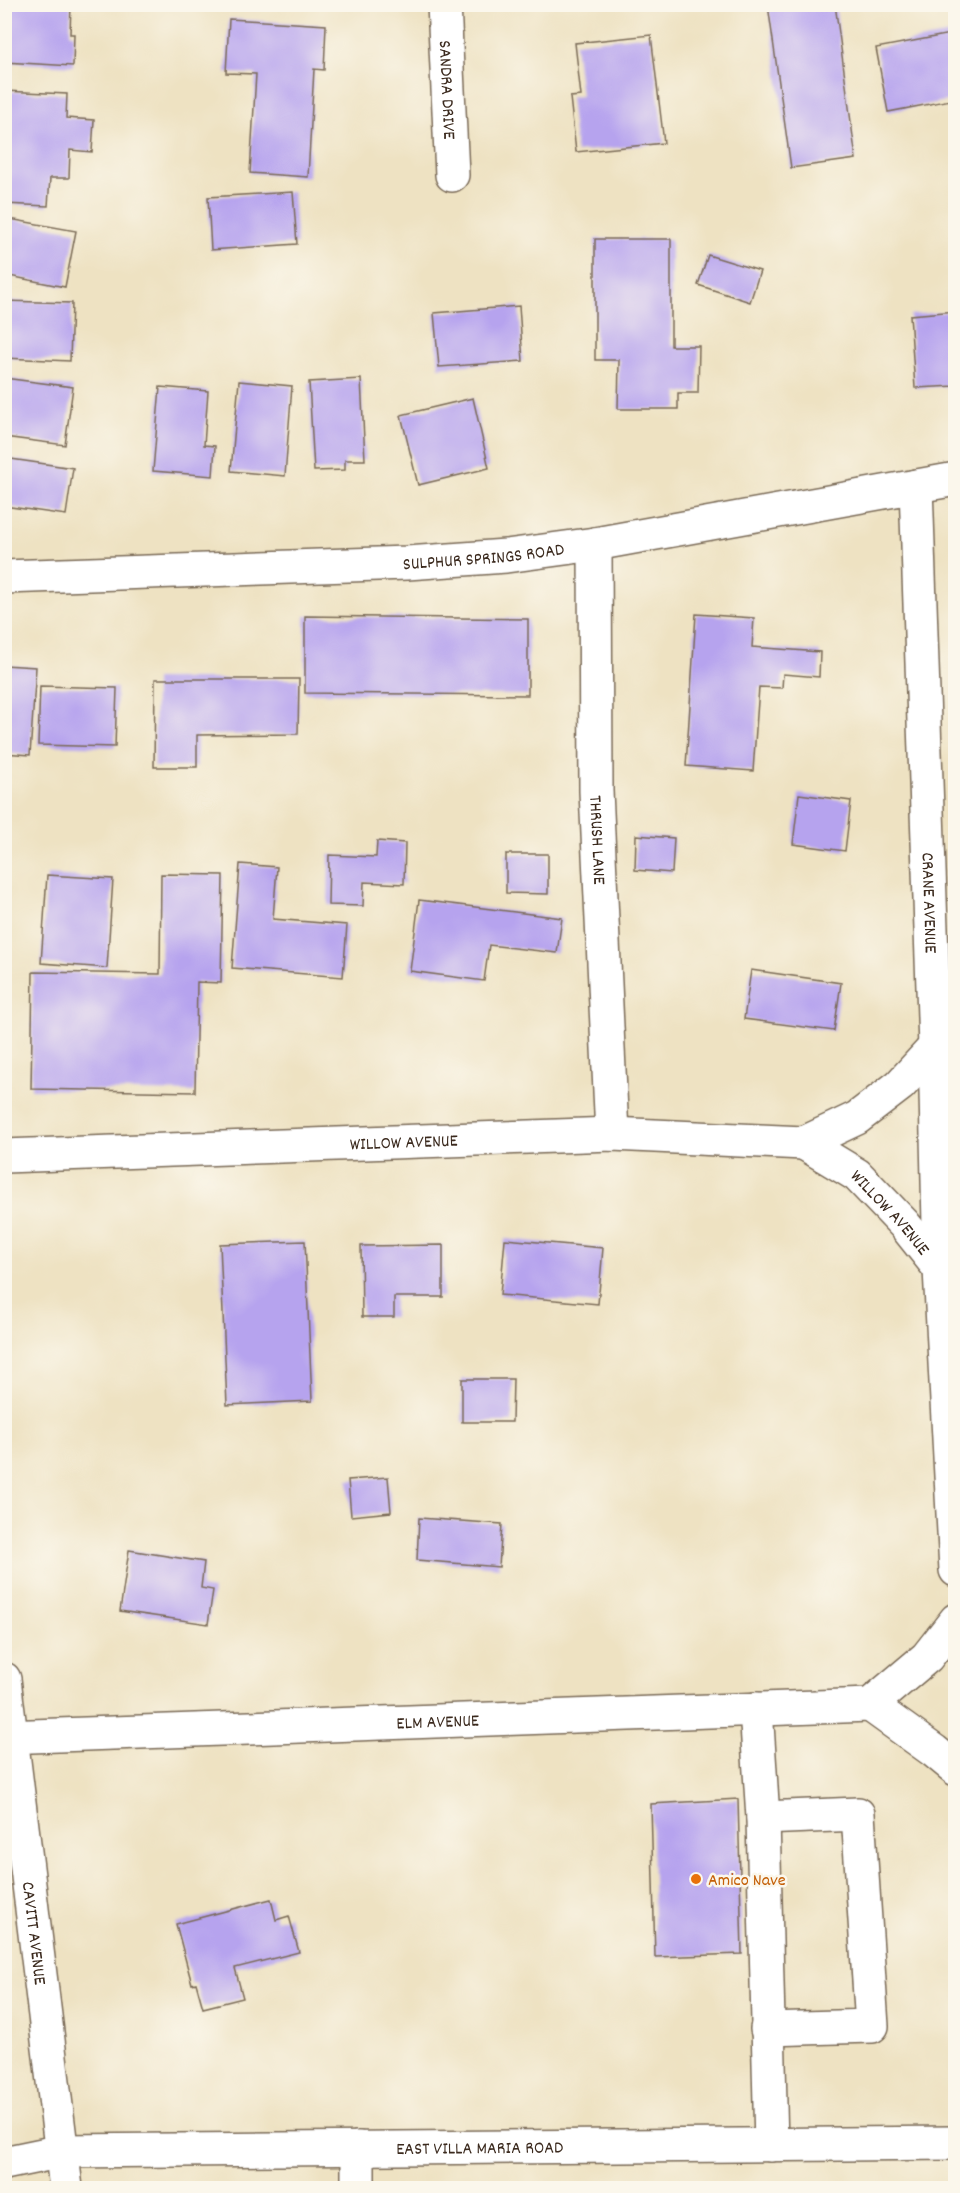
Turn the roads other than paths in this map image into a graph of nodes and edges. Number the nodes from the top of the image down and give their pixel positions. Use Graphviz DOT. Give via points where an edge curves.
graph roads {
  1 [pos="444,4"];
  2 [pos="452,175"];
  3 [pos="956,479"];
  4 [pos="916,486"];
  5 [pos="595,544"];
  6 [pos="4,577"];
  7 [pos="935,1047"];
  8 [pos="612,1134"];
  9 [pos="804,1143"];
  10 [pos="4,1156"];
  11 [pos="940,1269"];
  12 [pos="953,1445"];
  13 [pos="956,1570"];
  14 [pos="956,1620"];
  15 [pos="4,1679"];
  16 [pos="870,1705"];
  17 [pos="756,1709"];
  18 [pos="8,1737"];
  19 [pos="956,1769"];
  20 [pos="763,1818"];
  21 [pos="767,2029"];
  22 [pos="956,2143"];
  23 [pos="771,2145"];
  24 [pos="358,2148"];
  25 [pos="62,2151"];
  26 [pos="4,2163"];
  27 [pos="66,2188"];
  28 [pos="358,2188"];
  1 -- 2 [label="street, SANDRA DRIVE"];
  3 -- 4 [label="street, SULPHUR SPRINGS ROAD"];
  4 -- 5 [label="street, SULPHUR SPRINGS ROAD"];
  4 -- 7 [label="street, CRANE AVENUE"];
  5 -- 6 [label="street, SULPHUR SPRINGS ROAD" via="407,563"];
  5 -- 8 [label="street, THRUSH LANE" via="596,791"];
  7 -- 9 [label="street, WILLOW AVENUE" via="900,1085 857,1118"];
  7 -- 11 [label="street, CRANE AVENUE"];
  8 -- 9 [label="street, WILLOW AVENUE"];
  8 -- 10 [label="street, WILLOW AVENUE"];
  9 -- 11 [label="street, WILLOW AVENUE" via="856,1175 904,1224"];
  11 -- 12 [label="street, CRANE AVENUE"];
  12 -- 13 [label="street, CRANE AVENUE"];
  14 -- 16 [label="street" via="927,1657"];
  15 -- 18 [label="street, CAVITT AVENUE"];
  16 -- 17 [label="street, ELM AVENUE"];
  16 -- 19 [label="street"];
  17 -- 18 [label="street, ELM AVENUE"];
  17 -- 20 [label="street"];
  18 -- 25 [label="street, CAVITT AVENUE"];
  20 -- 21 [label="street"];
  20 -- 21 [label="street" via="858,1814 872,2026"];
  21 -- 23 [label="street"];
  22 -- 23 [label="street, EAST VILLA MARIA ROAD"];
  23 -- 24 [label="street, EAST VILLA MARIA ROAD"];
  24 -- 25 [label="street, EAST VILLA MARIA ROAD"];
  24 -- 28 [label="street"];
  25 -- 26 [label="street, EAST VILLA MARIA ROAD"];
  25 -- 27 [label="street, CAVITT AVENUE"];
}
